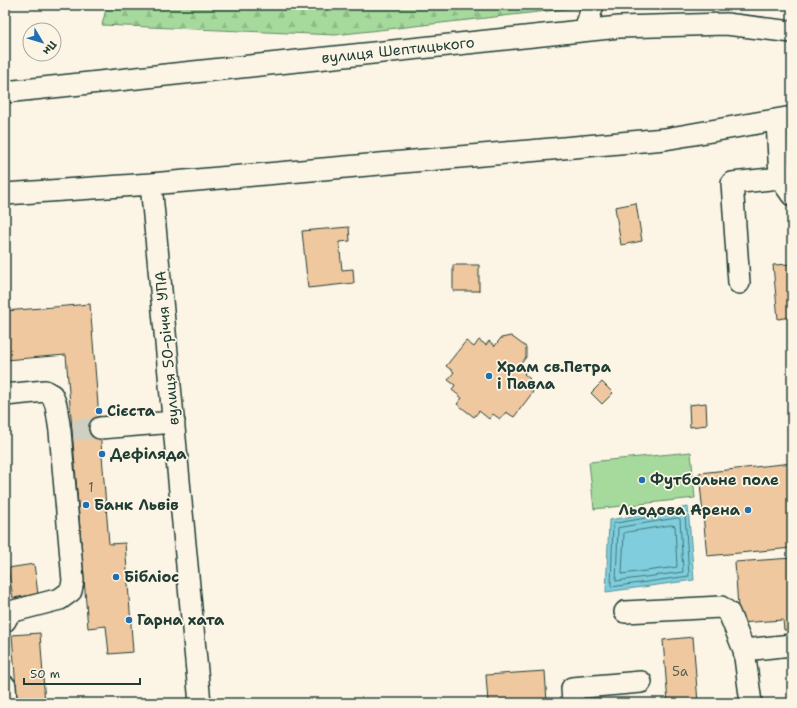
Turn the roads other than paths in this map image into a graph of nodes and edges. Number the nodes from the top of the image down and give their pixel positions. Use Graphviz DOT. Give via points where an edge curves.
graph roads {
  1 [pos="593,5"];
  2 [pos="585,30"];
  3 [pos="792,32"];
  4 [pos="5,92"];
  5 [pos="784,119"];
  6 [pos="780,178"];
  7 [pos="151,184"];
  8 [pos="5,194"];
  9 [pos="792,195"];
  10 [pos="739,283"];
  11 [pos="5,395"];
  12 [pos="174,422"];
  13 [pos="100,428"];
  14 [pos="625,612"];
  15 [pos="5,622"];
  16 [pos="792,645"];
  17 [pos="744,650"];
  18 [pos="640,682"];
  19 [pos="5,686"];
  20 [pos="6,703"];
  21 [pos="200,703"];
  22 [pos="573,703"];
  23 [pos="751,703"];
  1 -- 2 [label="street"];
  2 -- 3 [label="street, вулиця Шептицького" via="726,24"];
  2 -- 4 [label="street, вулиця Шептицького"];
  5 -- 6 [label="street"];
  5 -- 7 [label="street" via="665,139"];
  6 -- 9 [label="street"];
  6 -- 10 [label="street" via="732,183"];
  7 -- 8 [label="street"];
  7 -- 12 [label="street, вулиця 50-річчя УПА"];
  11 -- 15 [label="street" via="45,390 52,395 66,431 73,581 70,591 60,599 10,612"];
  12 -- 13 [label="street"];
  12 -- 21 [label="street, вулиця 50-річчя УПА"];
  14 -- 17 [label="street" via="720,607 729,613"];
  16 -- 17 [label="street"];
  17 -- 23 [label="street"];
  18 -- 22 [label="street" via="572,688"];
  19 -- 20 [label="street"];
}
